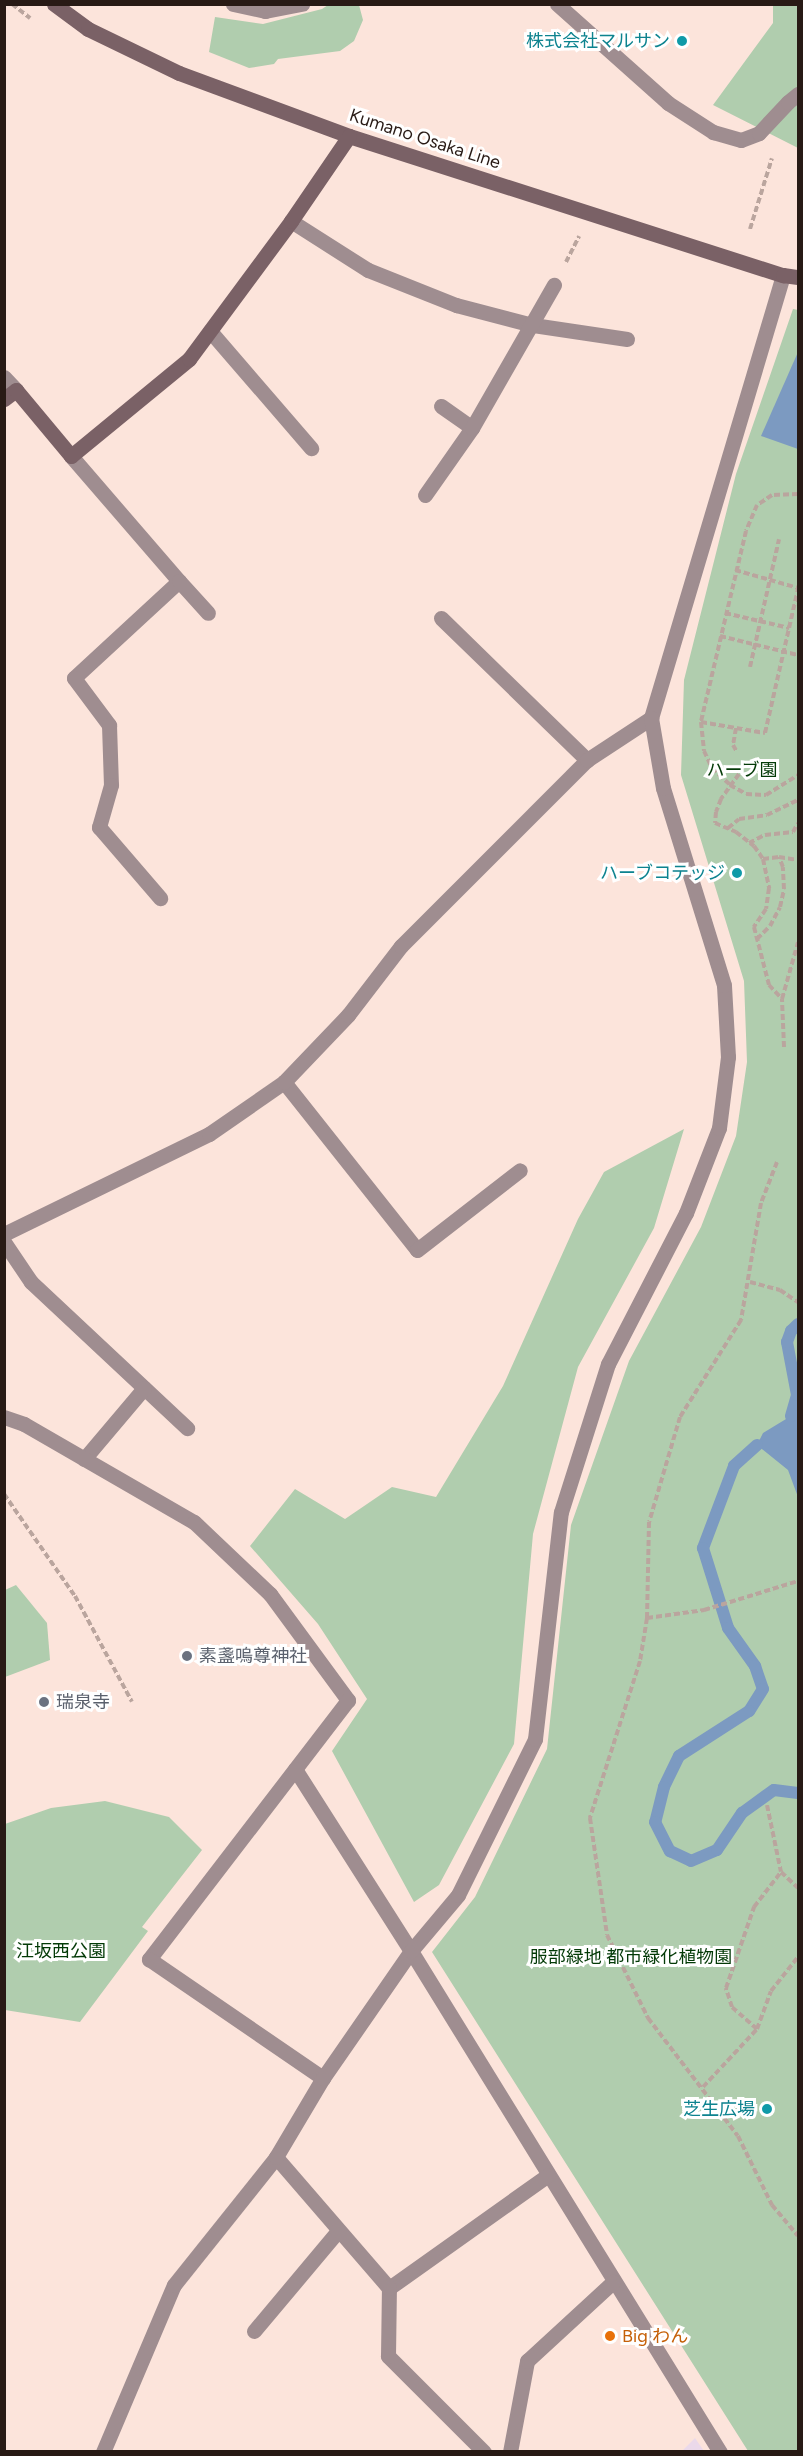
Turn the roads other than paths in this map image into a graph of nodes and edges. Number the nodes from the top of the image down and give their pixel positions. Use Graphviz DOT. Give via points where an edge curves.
graph roads {
  1 [pos="54,4"];
  2 [pos="233,4"];
  3 [pos="302,4"];
  4 [pos="557,4"];
  5 [pos="798,94"];
  6 [pos="349,136"];
  7 [pos="291,221"];
  8 [pos="791,276"];
  9 [pos="554,285"];
  10 [pos="533,325"];
  11 [pos="210,332"];
  12 [pos="627,339"];
  13 [pos="4,377"];
  14 [pos="10,395"];
  15 [pos="441,406"];
  16 [pos="472,428"];
  17 [pos="311,448"];
  18 [pos="71,456"];
  19 [pos="425,495"];
  20 [pos="179,582"];
  21 [pos="208,613"];
  22 [pos="441,618"];
  23 [pos="651,718"];
  24 [pos="587,760"];
  25 [pos="160,898"];
  26 [pos="284,1082"];
  27 [pos="520,1170"];
  28 [pos="4,1234"];
  29 [pos="4,1242"];
  30 [pos="144,1388"];
  31 [pos="4,1417"];
  32 [pos="187,1428"];
  33 [pos="84,1459"];
  34 [pos="295,1769"];
  35 [pos="411,1951"];
  36 [pos="323,2078"];
  37 [pos="276,2157"];
  38 [pos="548,2175"];
  39 [pos="338,2230"];
  40 [pos="613,2282"];
  41 [pos="389,2288"];
  42 [pos="254,2331"];
  43 [pos="103,2451"];
  44 [pos="484,2451"];
  45 [pos="510,2451"];
  46 [pos="720,2451"];
  1 -- 6 [label="main road, Kumano Osaka Line" via="88,28 179,73"];
  2 -- 3 [label="street" via="265,12"];
  4 -- 5 [label="street" via="668,104 713,132 741,140 759,133"];
  6 -- 7 [label="main road"];
  6 -- 8 [label="main road, Kumano Osaka Line"];
  7 -- 10 [label="street" via="368,270 456,305"];
  7 -- 11 [label="main road"];
  8 -- 23 [label="street"];
  9 -- 10 [label="street"];
  10 -- 12 [label="street"];
  10 -- 16 [label="street"];
  11 -- 17 [label="street"];
  11 -- 18 [label="main road" via="189,359"];
  13 -- 14 [label="street"];
  14 -- 18 [label="main road"];
  15 -- 16 [label="street"];
  16 -- 19 [label="street"];
  18 -- 20 [label="street"];
  20 -- 21 [label="street"];
  20 -- 25 [label="street" via="74,678 108,725 111,785 99,827"];
  22 -- 24 [label="street"];
  23 -- 24 [label="street"];
  23 -- 35 [label="street" via="663,788 724,985 728,1057 719,1128 686,1213 608,1364 561,1512 535,1739 458,1895"];
  24 -- 26 [label="street" via="400,946 348,1015"];
  26 -- 27 [label="street" via="417,1250"];
  26 -- 28 [label="street" via="209,1134"];
  29 -- 30 [label="street" via="31,1282"];
  30 -- 32 [label="street"];
  30 -- 33 [label="street"];
  31 -- 33 [label="street" via="24,1424"];
  33 -- 34 [label="street" via="194,1522 270,1594 348,1700"];
  34 -- 35 [label="street"];
  34 -- 36 [label="street" via="149,1959"];
  35 -- 36 [label="street"];
  35 -- 38 [label="street"];
  36 -- 37 [label="street"];
  37 -- 39 [label="street"];
  37 -- 43 [label="street" via="174,2285"];
  38 -- 40 [label="street"];
  38 -- 41 [label="street"];
  39 -- 41 [label="street"];
  39 -- 42 [label="street"];
  40 -- 45 [label="street" via="527,2361"];
  40 -- 46 [label="street"];
  41 -- 44 [label="street" via="388,2356"];
}
